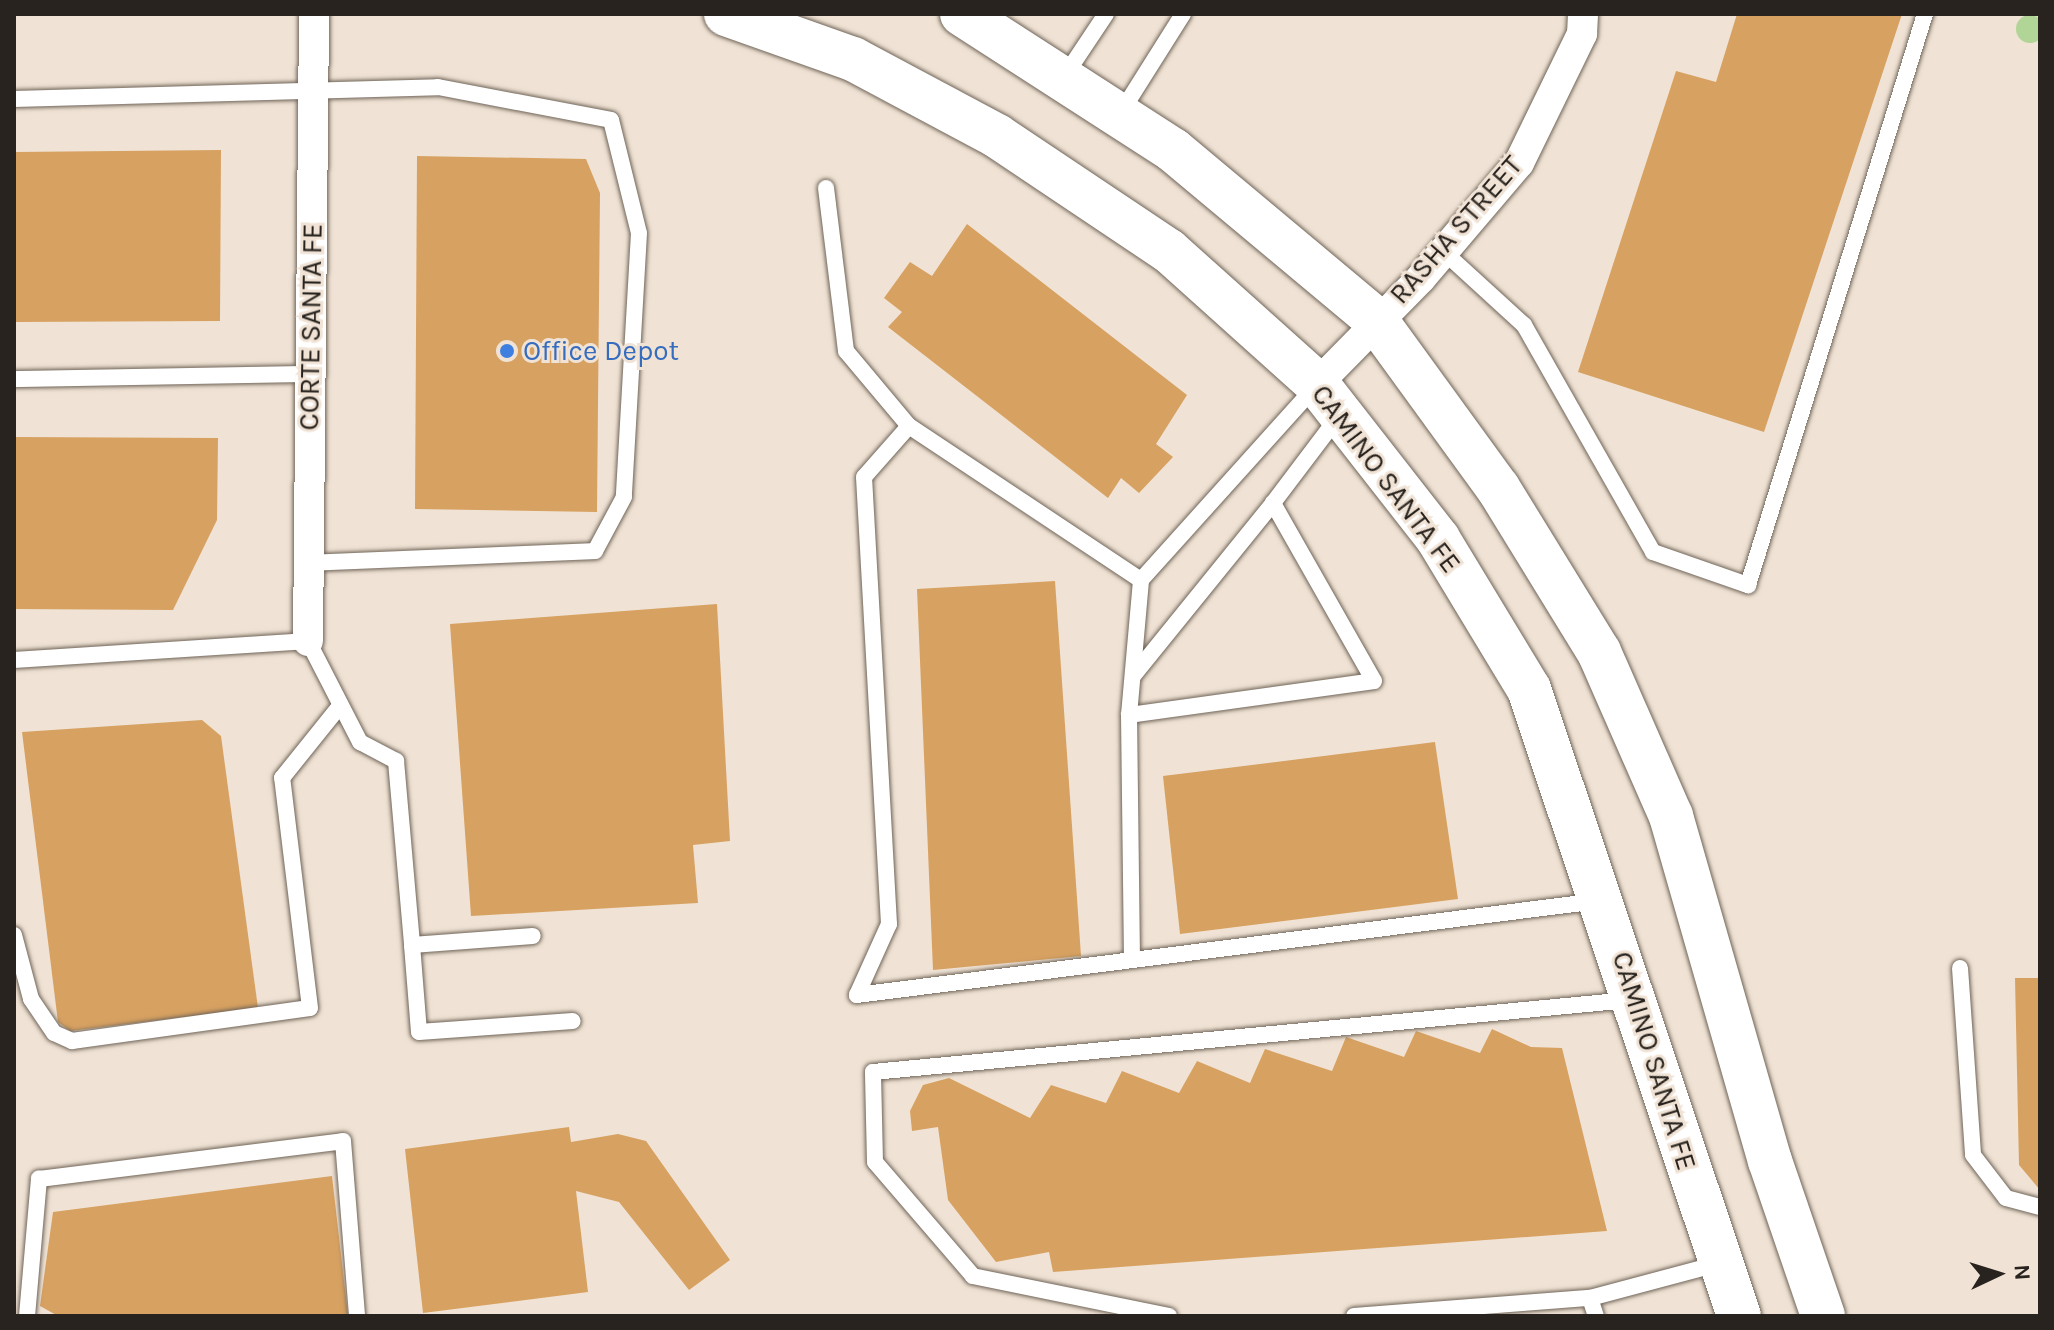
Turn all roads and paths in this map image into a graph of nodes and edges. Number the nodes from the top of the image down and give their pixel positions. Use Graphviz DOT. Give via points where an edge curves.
graph roads {
  1 [pos="314,14"];
  2 [pos="726,14"];
  3 [pos="962,14"];
  4 [pos="1106,14"];
  5 [pos="1183,14"];
  6 [pos="1583,14"];
  7 [pos="1925,14"];
  8 [pos="1064,77"];
  9 [pos="313,90"];
  10 [pos="14,99"];
  11 [pos="1119,115"];
  12 [pos="826,188"];
  13 [pos="1444,252"];
  14 [pos="1375,319"];
  15 [pos="310,374"];
  16 [pos="14,379"];
  17 [pos="1328,400"];
  18 [pos="909,426"];
  19 [pos="1273,503"];
  20 [pos="308,563"];
  21 [pos="1141,580"];
  22 [pos="308,641"];
  23 [pos="14,660"];
  24 [pos="1133,676"];
  25 [pos="339,707"];
  26 [pos="1129,715"];
  27 [pos="1603,900"];
  28 [pos="14,935"];
  29 [pos="533,936"];
  30 [pos="412,945"];
  31 [pos="1132,960"];
  32 [pos="1960,968"];
  33 [pos="1635,999"];
  34 [pos="573,1021"];
  35 [pos="2040,1207"];
  36 [pos="1720,1264"];
  37 [pos="1590,1298"];
  38 [pos="27,1316"];
  39 [pos="357,1316"];
  40 [pos="1169,1316"];
  41 [pos="1354,1316"];
  42 [pos="1596,1316"];
  43 [pos="1739,1316"];
  44 [pos="1823,1316"];
  1 -- 9 [label="street, CORTE SANTA FE"];
  2 -- 17 [label="main road, CAMINO SANTA FE" via="853,59 997,136 1169,251"];
  3 -- 8 [label="main road"];
  4 -- 8 [label="lane"];
  5 -- 11 [label="lane"];
  6 -- 13 [label="street, RASHA STREET" via="1582,34 1519,163"];
  7 -- 13 [label="lane" via="1748,585 1653,552 1524,325"];
  8 -- 11 [label="main road"];
  9 -- 10 [label="lane"];
  9 -- 15 [label="street, CORTE SANTA FE"];
  9 -- 20 [label="lane" via="438,87 611,120 639,233 624,497 595,551"];
  11 -- 14 [label="main road"];
  12 -- 18 [label="lane" via="846,351"];
  13 -- 14 [label="street, RASHA STREET"];
  14 -- 17 [label="street, RASHA STREET"];
  14 -- 44 [label="main road" via="1498,488 1599,652 1671,816 1770,1161"];
  15 -- 16 [label="lane"];
  15 -- 20 [label="street, CORTE SANTA FE"];
  17 -- 19 [label="lane"];
  17 -- 21 [label="lane"];
  17 -- 27 [label="main road, CAMINO SANTA FE" via="1438,539 1529,689"];
  18 -- 21 [label="lane"];
  18 -- 31 [label="lane" via="864,477 889,924 857,995"];
  19 -- 24 [label="lane"];
  19 -- 26 [label="lane" via="1374,681"];
  20 -- 22 [label="street, CORTE SANTA FE"];
  21 -- 24 [label="lane"];
  22 -- 23 [label="lane"];
  22 -- 25 [label="lane"];
  24 -- 26 [label="lane"];
  25 -- 28 [label="lane" via="282,778 310,1008 72,1041 54,1033 31,999"];
  25 -- 30 [label="lane" via="360,742 396,761"];
  26 -- 31 [label="lane"];
  27 -- 31 [label="lane"];
  27 -- 33 [label="main road, CAMINO SANTA FE"];
  29 -- 30 [label="lane"];
  30 -- 34 [label="lane" via="419,1032"];
  32 -- 35 [label="lane" via="1973,1155 2006,1198"];
  33 -- 36 [label="main road, CAMINO SANTA FE"];
  33 -- 40 [label="lane" via="873,1072 875,1162 973,1276"];
  36 -- 37 [label="lane"];
  36 -- 43 [label="main road, CAMINO SANTA FE"];
  37 -- 41 [label="lane"];
  37 -- 42 [label="lane"];
  38 -- 39 [label="lane" via="39,1179 343,1141"];
}
